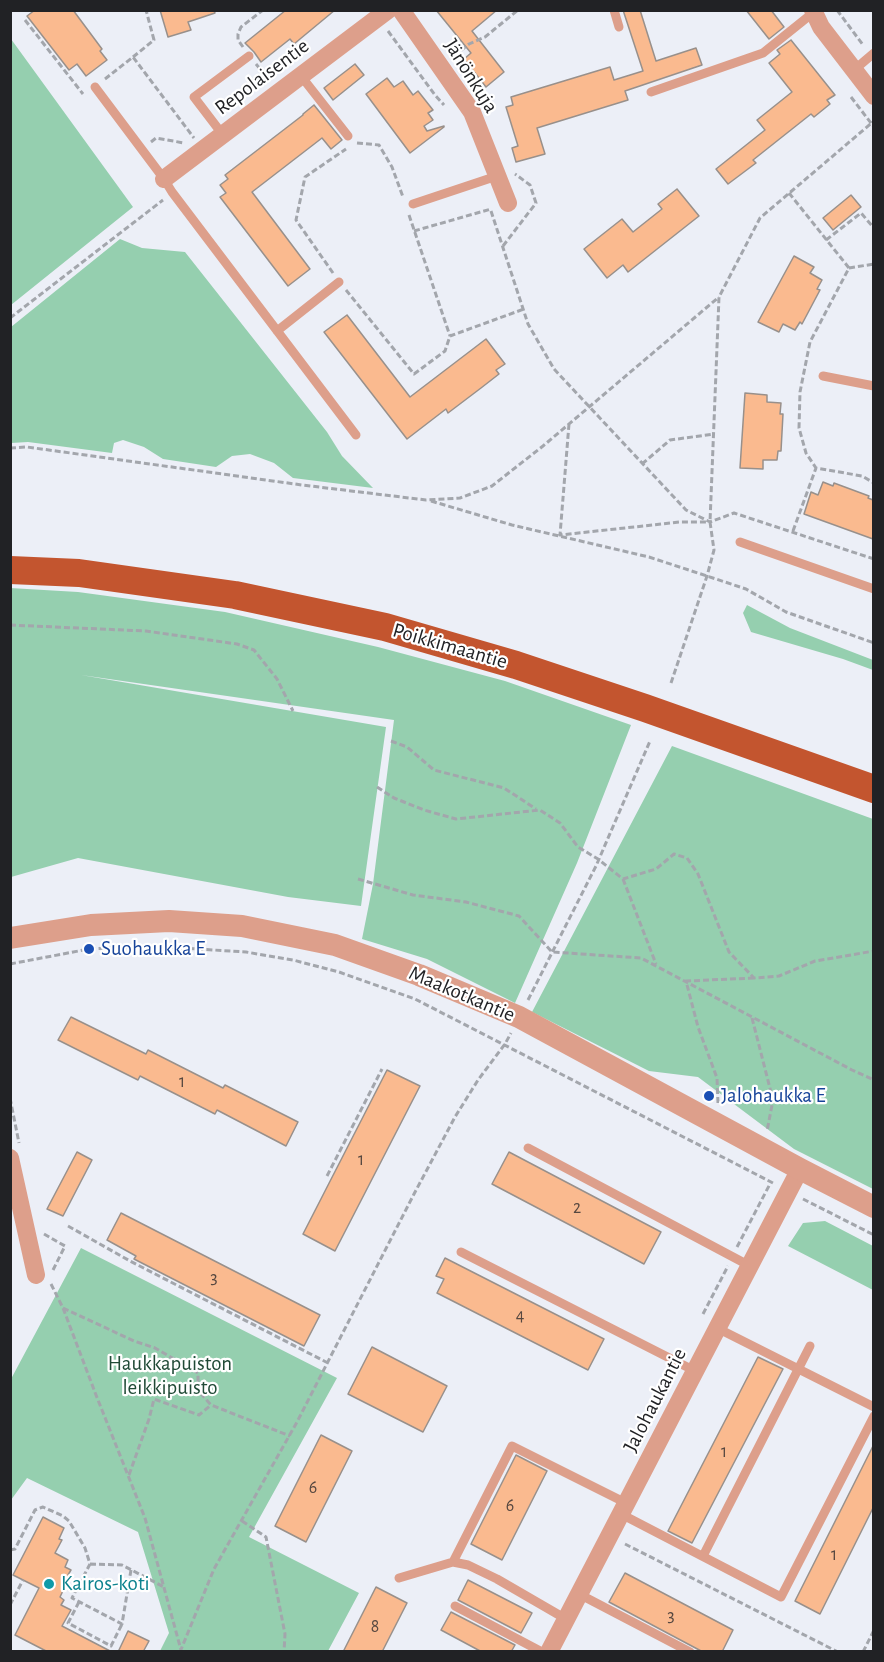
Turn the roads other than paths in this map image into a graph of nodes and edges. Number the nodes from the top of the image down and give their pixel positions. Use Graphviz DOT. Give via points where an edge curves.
graph roads {
  1 [pos="388,10"];
  2 [pos="401,10"];
  3 [pos="614,10"];
  4 [pos="814,11"];
  5 [pos="620,27"];
  6 [pos="872,54"];
  7 [pos="249,56"];
  8 [pos="854,70"];
  9 [pos="301,76"];
  10 [pos="95,87"];
  11 [pos="651,92"];
  12 [pos="873,96"];
  13 [pos="223,135"];
  14 [pos="351,140"];
  15 [pos="164,179"];
  16 [pos="489,179"];
  17 [pos="409,204"];
  18 [pos="499,206"];
  19 [pos="339,282"];
  20 [pos="277,331"];
  21 [pos="824,376"];
  22 [pos="873,386"];
  23 [pos="356,435"];
  24 [pos="740,542"];
  25 [pos="10,570"];
  26 [pos="873,589"];
  27 [pos="873,789"];
  28 [pos="10,938"];
  29 [pos="528,1148"];
  30 [pos="10,1158"];
  31 [pos="800,1169"];
  32 [pos="873,1207"];
  33 [pos="461,1252"];
  34 [pos="750,1266"];
  35 [pos="36,1275"];
  36 [pos="717,1328"];
  37 [pos="810,1346"];
  38 [pos="798,1368"];
  39 [pos="695,1371"];
  40 [pos="873,1407"];
  41 [pos="873,1416"];
  42 [pos="623,1509"];
  43 [pos="703,1556"];
  44 [pos="453,1562"];
  45 [pos="399,1578"];
  46 [pos="579,1594"];
  47 [pos="455,1606"];
  48 [pos="566,1619"];
  49 [pos="542,1652"];
  50 [pos="549,1652"];
  51 [pos="690,1652"];
  1 -- 9 [label="street, Repolaisentie"];
  2 -- 16 [label="street, Jänönkuja" via="472,112"];
  3 -- 5 [label="lane"];
  4 -- 8 [label="street" via="821,27"];
  4 -- 11 [label="lane" via="763,53"];
  6 -- 8 [label="lane"];
  7 -- 13 [label="lane" via="194,97"];
  8 -- 12 [label="street"];
  9 -- 13 [label="street, Repolaisentie"];
  9 -- 14 [label="lane"];
  10 -- 15 [label="lane"];
  13 -- 15 [label="street, Repolaisentie"];
  15 -- 20 [label="lane"];
  16 -- 17 [label="lane"];
  16 -- 18 [label="street, Jänönkuja"];
  19 -- 20 [label="lane"];
  20 -- 23 [label="lane"];
  21 -- 22 [label="lane"];
  24 -- 26 [label="lane"];
  25 -- 27 [label="main road, Poikkimaantie" via="79,573 235,595 385,627 516,665"];
  28 -- 31 [label="street, Maakotkantie" via="91,925 169,921 242,926 334,945 420,975 519,1017"];
  29 -- 34 [label="lane"];
  30 -- 35 [label="street"];
  31 -- 32 [label="street, Maakotkantie"];
  31 -- 34 [label="street, Jalohaukantie"];
  33 -- 39 [label="lane"];
  34 -- 36 [label="street, Jalohaukantie"];
  36 -- 38 [label="lane"];
  36 -- 39 [label="street, Jalohaukantie"];
  37 -- 38 [label="lane"];
  38 -- 40 [label="lane"];
  38 -- 43 [label="lane"];
  39 -- 42 [label="street, Jalohaukantie"];
  41 -- 43 [label="lane" via="781,1597"];
  42 -- 43 [label="lane"];
  42 -- 44 [label="lane" via="512,1446"];
  42 -- 46 [label="street, Jalohaukantie"];
  44 -- 45 [label="lane"];
  44 -- 48 [label="lane" via="497,1579"];
  46 -- 48 [label="street, Jalohaukantie"];
  46 -- 51 [label="lane"];
  47 -- 49 [label="lane"];
  48 -- 50 [label="street, Jalohaukantie"];
}
